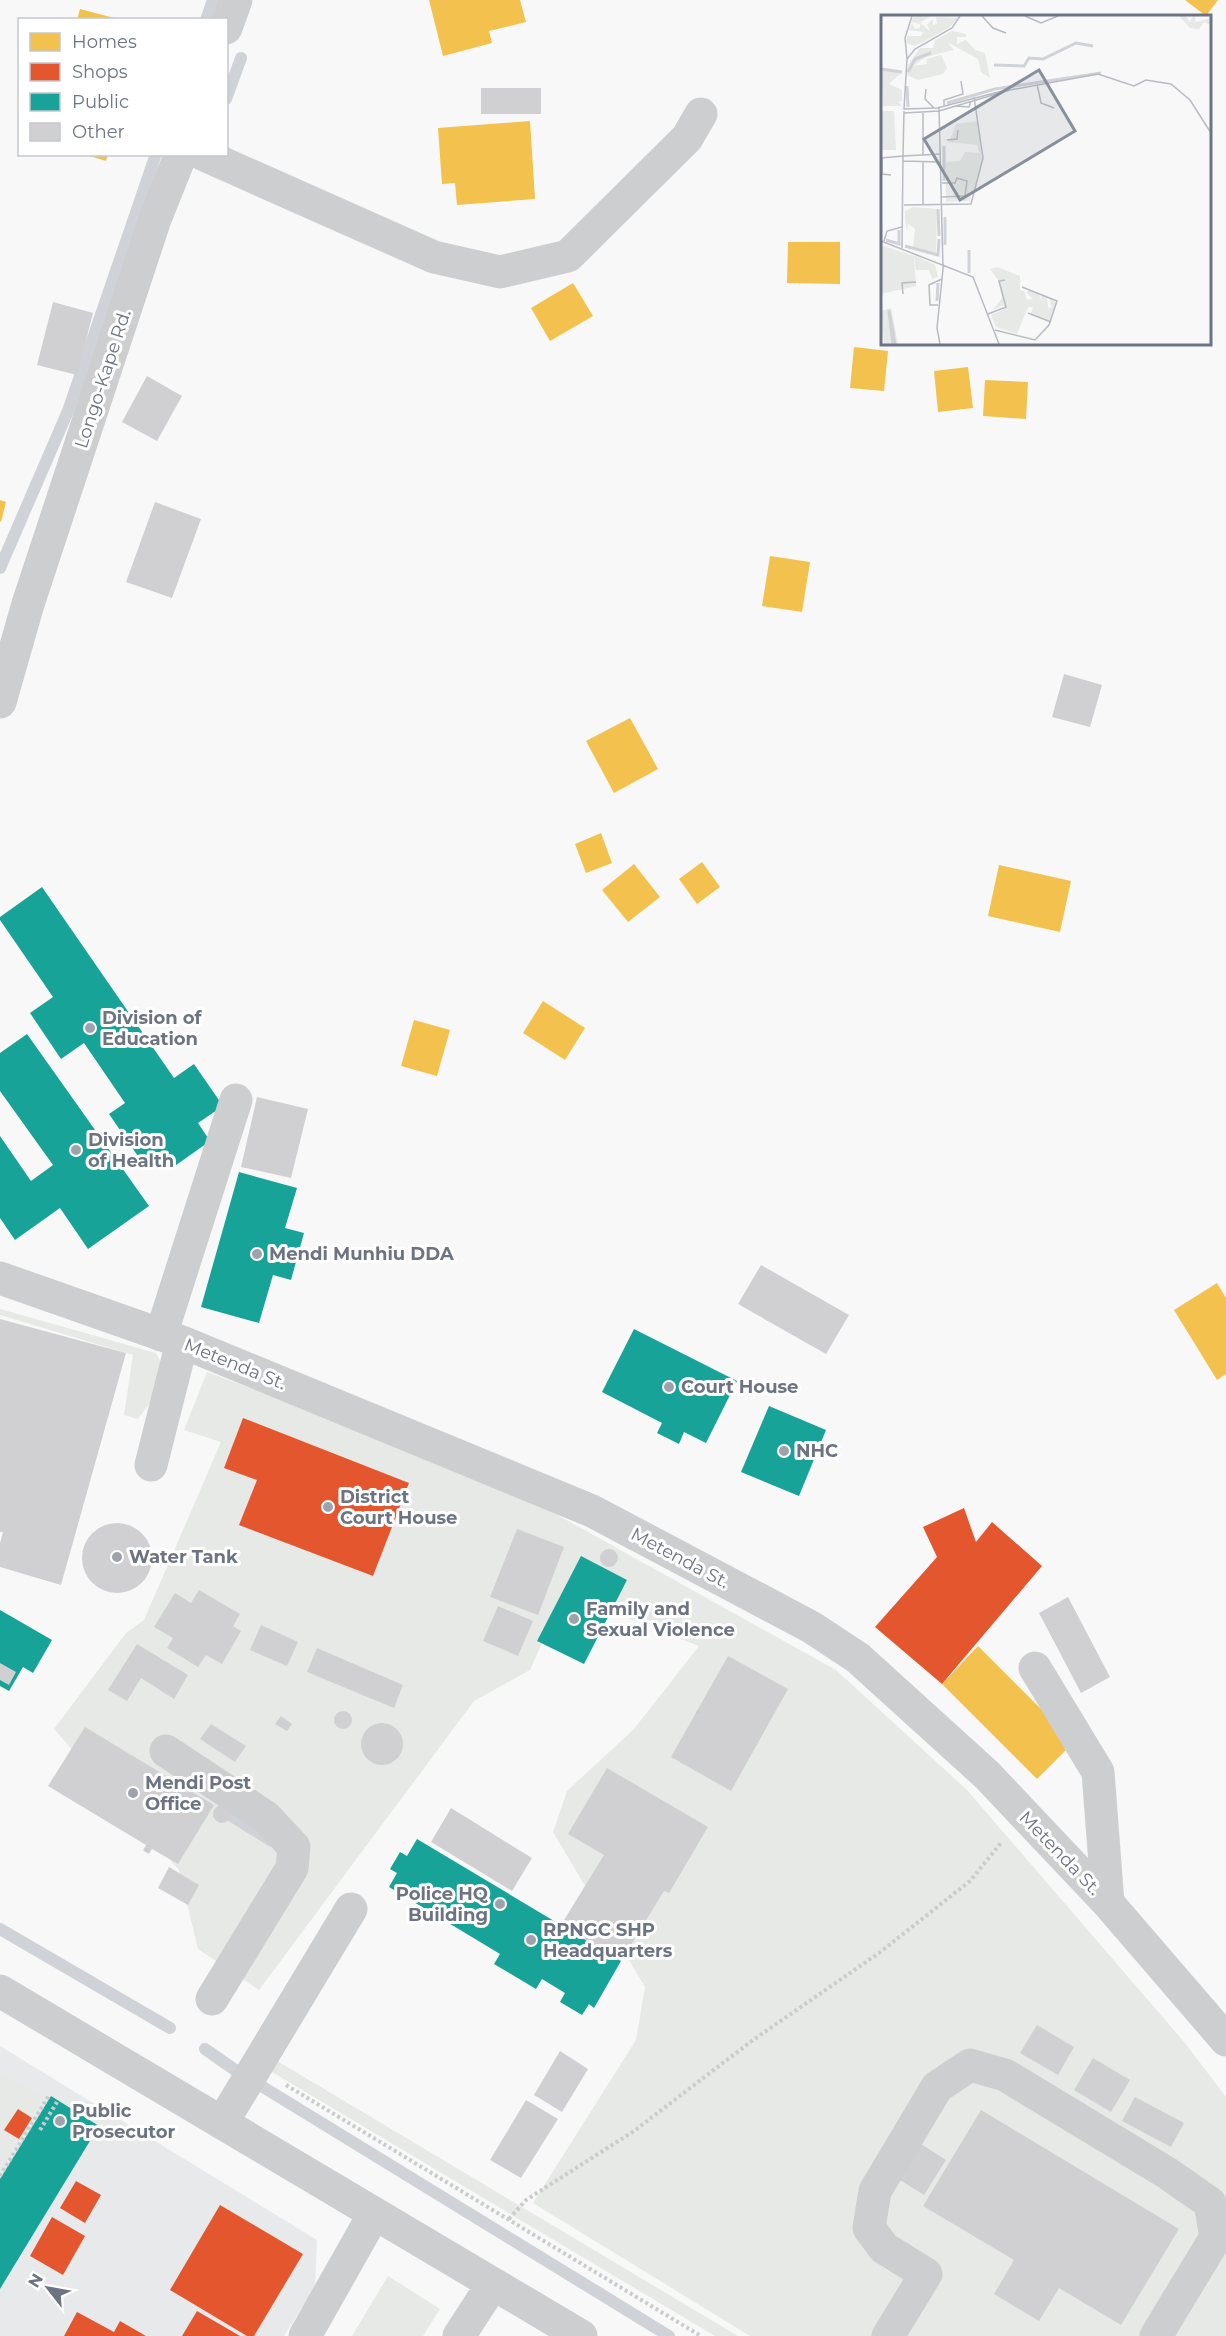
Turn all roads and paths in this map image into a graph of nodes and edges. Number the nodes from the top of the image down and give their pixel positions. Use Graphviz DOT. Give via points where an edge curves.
graph roads {
  1 [pos="236,0"];
  2 [pos="228,22"];
  3 [pos="701,114"];
  4 [pos="180,156"];
  5 [pos="207,156"];
  6 [pos="28,604"];
  7 [pos="0,647"];
  8 [pos="0,702"];
  9 [pos="236,1100"];
  10 [pos="0,1278"];
  11 [pos="172,1338"];
  12 [pos="151,1465"];
  13 [pos="1035,1668"];
  14 [pos="166,1751"];
  15 [pos="1024,1815"];
  16 [pos="149,1845"];
  17 [pos="146,1852"];
  18 [pos="1108,1903"];
  19 [pos="351,1909"];
  20 [pos="0,1991"];
  21 [pos="212,1999"];
  22 [pos="1226,2040"];
  23 [pos="283,2083"];
  24 [pos="50,2094"];
  25 [pos="57,2102"];
  26 [pos="222,2123"];
  27 [pos="40,2130"];
  28 [pos="0,2176"];
  29 [pos="374,2214"];
  30 [pos="509,2220"];
  31 [pos="492,2285"];
  32 [pos="305,2336"];
  33 [pos="459,2336"];
  34 [pos="581,2336"];
  35 [pos="702,2336"];
  36 [pos="888,2336"];
  37 [pos="1156,2336"];
  1 -- 2 [label="street"];
  3 -- 5 [label="street" via="687,138 568,256 500,272 434,257"];
  4 -- 6 [label="street, Longo-Kape Rd." via="155,219"];
  6 -- 7 [label="street"];
  6 -- 8 [label="street"];
  9 -- 11 [label="street"];
  10 -- 11 [label="street, Metenda St."];
  11 -- 12 [label="street"];
  11 -- 15 [label="street, Metenda St." via="592,1511 811,1627 858,1658 987,1775"];
  13 -- 18 [label="street" via="1098,1772"];
  14 -- 21 [label="street" via="266,1817 294,1847 292,1868"];
  15 -- 18 [label="street, Metenda St."];
  15 -- 30 [label="path" via="970,1881 879,1953 753,2040 634,2131 526,2200"];
  16 -- 17 [label="path"];
  18 -- 22 [label="street, Metenda St."];
  19 -- 26 [label="street"];
  20 -- 26 [label="street"];
  23 -- 30 [label="path"];
  24 -- 28 [label="path"];
  25 -- 27 [label="path"];
  26 -- 29 [label="street"];
  29 -- 31 [label="street"];
  29 -- 32 [label="street"];
  30 -- 35 [label="path"];
  31 -- 33 [label="street"];
  31 -- 34 [label="street"];
  36 -- 37 [label="street" via="926,2274 884,2247 869,2228 875,2191 937,2087 970,2066 1005,2075 1210,2203 1216,2237"];
}
